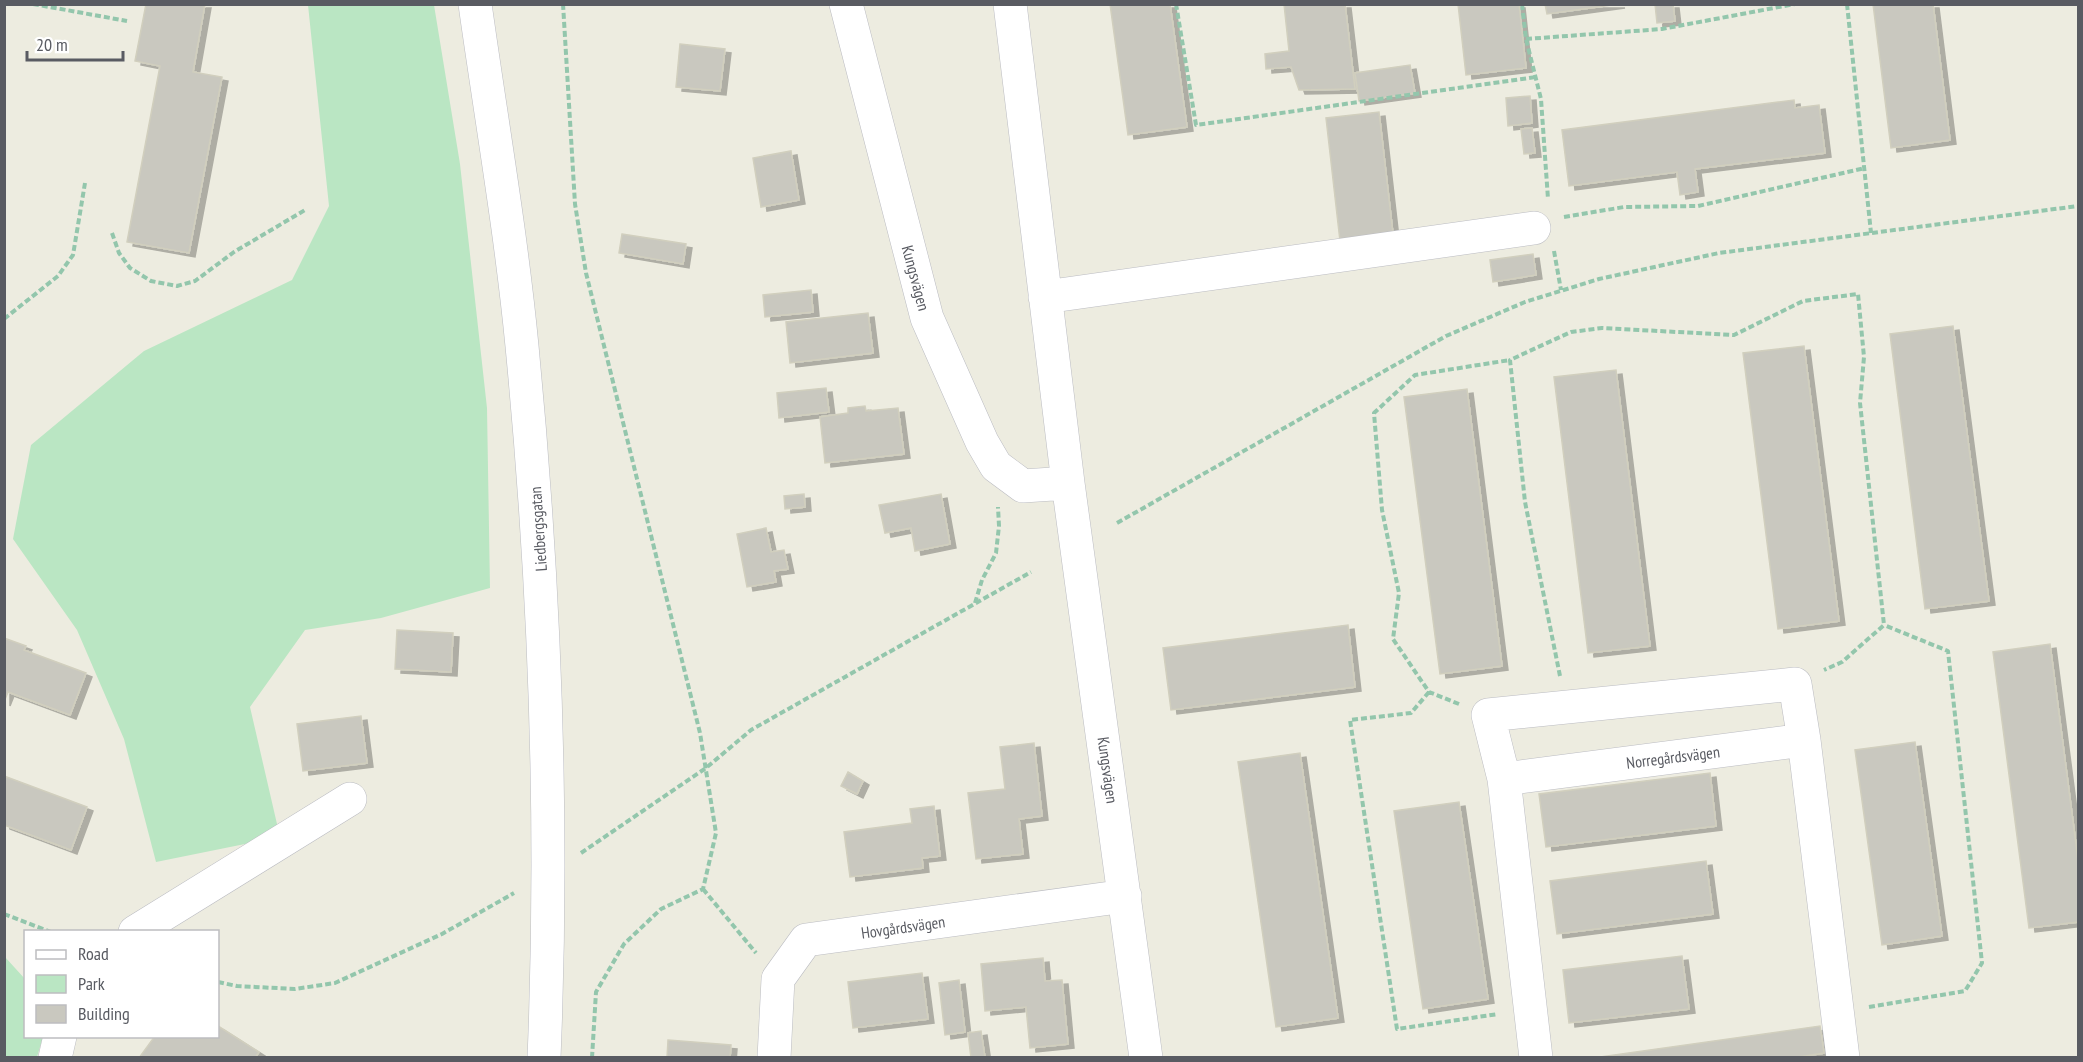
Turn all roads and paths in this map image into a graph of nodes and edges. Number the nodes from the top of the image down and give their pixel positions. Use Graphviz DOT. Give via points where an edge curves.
graph roads {
  1 [pos="33,4"];
  2 [pos="475,4"];
  3 [pos="563,4"];
  4 [pos="846,4"];
  5 [pos="1010,4"];
  6 [pos="1176,4"];
  7 [pos="1522,4"];
  8 [pos="1795,4"];
  9 [pos="1847,4"];
  10 [pos="127,21"];
  11 [pos="1526,39"];
  12 [pos="1536,77"];
  13 [pos="1865,168"];
  14 [pos="85,183"];
  15 [pos="2079,206"];
  16 [pos="304,210"];
  17 [pos="1542,223"];
  18 [pos="112,233"];
  19 [pos="1872,234"];
  20 [pos="1561,290"];
  21 [pos="1045,297"];
  22 [pos="4,319"];
  23 [pos="1510,360"];
  24 [pos="996,466"];
  25 [pos="1068,483"];
  26 [pos="1117,523"];
  27 [pos="1031,572"];
  28 [pos="975,603"];
  29 [pos="1884,625"];
  30 [pos="1795,684"];
  31 [pos="1430,692"];
  32 [pos="1566,706"];
  33 [pos="1488,715"];
  34 [pos="1804,740"];
  35 [pos="706,768"];
  36 [pos="1504,779"];
  37 [pos="350,799"];
  38 [pos="581,853"];
  39 [pos="704,889"];
  40 [pos="520,890"];
  41 [pos="1125,896"];
  42 [pos="4,914"];
  43 [pos="46,930"];
  44 [pos="138,930"];
  45 [pos="778,979"];
  46 [pos="219,982"];
  47 [pos="1530,1009"];
  48 [pos="1838,1012"];
  49 [pos="60,1038"];
  50 [pos="55,1058"];
  51 [pos="544,1058"];
  52 [pos="592,1058"];
  53 [pos="774,1058"];
  54 [pos="1146,1058"];
  55 [pos="1536,1058"];
  56 [pos="1843,1058"];
  1 -- 10 [label="path"];
  2 -- 51 [label="street, Liedbergsgatan" via="522,344 543,594 549,891"];
  3 -- 35 [label="path" via="575,204 586,273"];
  4 -- 24 [label="street, Kungsvägen" via="927,318"];
  5 -- 21 [label="street, Kungsvägen"];
  6 -- 12 [label="path" via="1196,125"];
  7 -- 11 [label="path"];
  8 -- 11 [label="path" via="1662,29"];
  9 -- 13 [label="path"];
  11 -- 12 [label="path"];
  12 -- 17 [label="path" via="1541,99"];
  13 -- 17 [label="path" via="1698,206 1624,207"];
  13 -- 19 [label="path"];
  14 -- 22 [label="path" via="73,255 58,276"];
  15 -- 19 [label="path"];
  16 -- 18 [label="path" via="234,252 195,281 177,286 151,281 130,268"];
  17 -- 20 [label="path"];
  17 -- 21 [label="street"];
  19 -- 20 [label="path" via="1719,254"];
  20 -- 26 [label="path" via="1446,336"];
  21 -- 25 [label="street, Kungsvägen"];
  23 -- 29 [label="path" via="1571,332 1602,328 1734,335 1803,300 1858,294 1864,357 1860,403"];
  23 -- 31 [label="path" via="1415,375 1374,413 1382,510 1399,593 1393,639"];
  23 -- 32 [label="path" via="1526,502"];
  24 -- 25 [label="street, Kungsvägen" via="1023,486"];
  24 -- 28 [label="path" via="996,553"];
  25 -- 41 [label="street, Kungsvägen"];
  27 -- 28 [label="path"];
  28 -- 35 [label="path" via="751,730"];
  29 -- 30 [label="path" via="1842,662"];
  29 -- 48 [label="path" via="1948,651 1982,963 1965,991"];
  30 -- 32 [label="street"];
  30 -- 34 [label="street"];
  31 -- 33 [label="path"];
  31 -- 47 [label="path" via="1411,713 1350,720 1397,1029"];
  32 -- 33 [label="street"];
  33 -- 36 [label="street"];
  34 -- 36 [label="street, Norregårdsvägen"];
  34 -- 48 [label="street"];
  35 -- 38 [label="path"];
  35 -- 39 [label="path" via="716,833"];
  36 -- 47 [label="street"];
  37 -- 44 [label="street"];
  39 -- 45 [label="path"];
  39 -- 52 [label="path" via="661,909 624,944 596,992"];
  40 -- 46 [label="path" via="442,934 335,983 295,989"];
  41 -- 45 [label="street, Hovgårdsvägen" via="806,940"];
  41 -- 54 [label="street, Kungsvägen"];
  42 -- 43 [label="path"];
  45 -- 53 [label="street"];
  47 -- 55 [label="street"];
  48 -- 56 [label="street"];
  49 -- 50 [label="street"];
}
